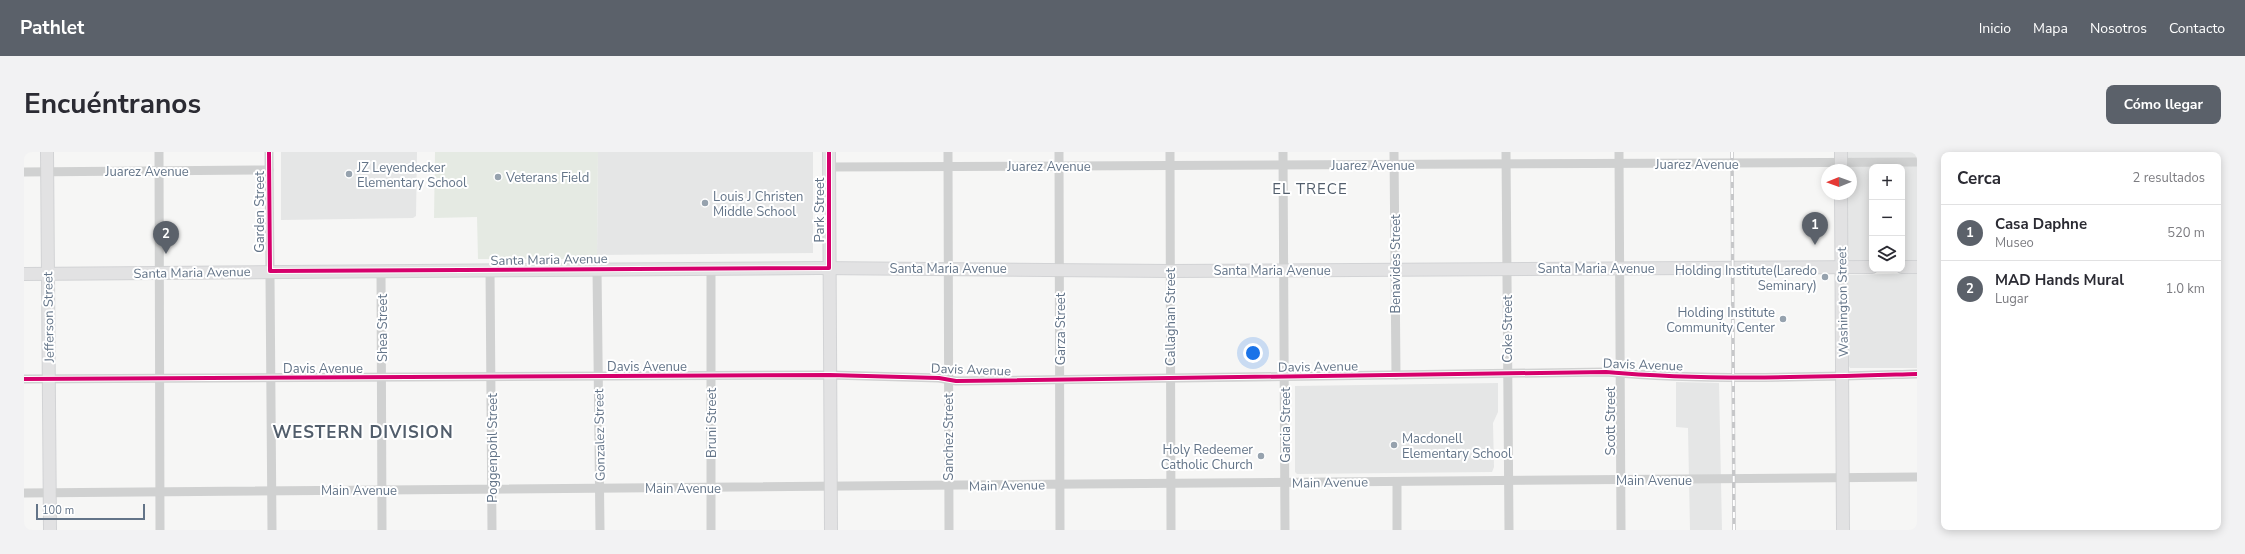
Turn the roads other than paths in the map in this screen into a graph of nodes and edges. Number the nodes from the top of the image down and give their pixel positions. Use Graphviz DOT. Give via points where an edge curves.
graph roads {
  1 [pos="47,152"];
  2 [pos="158,152"];
  3 [pos="269,152"];
  4 [pos="829,152"];
  5 [pos="948,152"];
  6 [pos="1059,152"];
  7 [pos="1170,152"];
  8 [pos="1283,152"];
  9 [pos="1394,152"];
  10 [pos="1506,152"];
  11 [pos="1619,152"];
  12 [pos="1841,161"];
  13 [pos="1917,162"];
  14 [pos="1619,164"];
  15 [pos="1283,165"];
  16 [pos="1394,165"];
  17 [pos="1506,165"];
  18 [pos="948,166"];
  19 [pos="1059,166"];
  20 [pos="1170,166"];
  21 [pos="829,167"];
  22 [pos="159,170"];
  23 [pos="269,170"];
  24 [pos="24,172"];
  25 [pos="47,172"];
  26 [pos="1841,200"];
  27 [pos="1620,267"];
  28 [pos="1869,267"];
  29 [pos="1905,267"];
  30 [pos="1917,267"];
  31 [pos="711,268"];
  32 [pos="829,268"];
  33 [pos="948,268"];
  34 [pos="1507,268"];
  35 [pos="1842,268"];
  36 [pos="598,269"];
  37 [pos="1059,269"];
  38 [pos="1395,269"];
  39 [pos="381,270"];
  40 [pos="490,270"];
  41 [pos="1284,270"];
  42 [pos="270,271"];
  43 [pos="1170,271"];
  44 [pos="159,272"];
  45 [pos="24,274"];
  46 [pos="47,274"];
  47 [pos="1507,374"];
  48 [pos="1620,374"];
  49 [pos="1917,374"];
  50 [pos="830,375"];
  51 [pos="1396,375"];
  52 [pos="598,376"];
  53 [pos="711,376"];
  54 [pos="1843,376"];
  55 [pos="382,377"];
  56 [pos="491,377"];
  57 [pos="1284,377"];
  58 [pos="160,378"];
  59 [pos="271,378"];
  60 [pos="1170,378"];
  61 [pos="24,379"];
  62 [pos="48,379"];
  63 [pos="948,380"];
  64 [pos="1060,380"];
  65 [pos="1917,477"];
  66 [pos="1843,478"];
  67 [pos="1621,480"];
  68 [pos="1508,481"];
  69 [pos="1397,482"];
  70 [pos="1285,483"];
  71 [pos="1171,484"];
  72 [pos="1060,485"];
  73 [pos="949,486"];
  74 [pos="831,487"];
  75 [pos="711,488"];
  76 [pos="600,489"];
  77 [pos="382,490"];
  78 [pos="492,490"];
  79 [pos="272,491"];
  80 [pos="50,492"];
  81 [pos="160,492"];
  82 [pos="24,493"];
  83 [pos="50,530"];
  84 [pos="160,530"];
  85 [pos="272,530"];
  86 [pos="382,530"];
  87 [pos="492,530"];
  88 [pos="600,530"];
  89 [pos="711,530"];
  90 [pos="831,530"];
  91 [pos="949,530"];
  92 [pos="1060,530"];
  93 [pos="1171,530"];
  94 [pos="1285,530"];
  95 [pos="1397,530"];
  96 [pos="1509,530"];
  97 [pos="1621,530"];
  98 [pos="1843,530"];
  1 -- 25 [label="main road, Jefferson Street"];
  2 -- 22 [label="street"];
  3 -- 23 [label="street, Garden Street"];
  4 -- 21 [label="main road, Park Street"];
  5 -- 18 [label="street, Sanchez Street"];
  6 -- 19 [label="street, Garza Street"];
  7 -- 20 [label="street, Callaghan Street"];
  8 -- 15 [label="street, Garcia Street"];
  9 -- 16 [label="street, Benavides Street"];
  10 -- 17 [label="street, Coke Street"];
  11 -- 14 [label="street, Scott Street"];
  12 -- 13 [label="street, Juarez Avenue"];
  12 -- 14 [label="street, Juarez Avenue"];
  14 -- 17 [label="street, Juarez Avenue"];
  14 -- 27 [label="street, Scott Street"];
  15 -- 16 [label="street, Juarez Avenue"];
  15 -- 20 [label="street, Juarez Avenue"];
  15 -- 41 [label="street, Garcia Street"];
  16 -- 17 [label="street, Juarez Avenue"];
  16 -- 38 [label="street, Benavides Street"];
  17 -- 34 [label="street, Coke Street"];
  18 -- 19 [label="street, Juarez Avenue"];
  18 -- 21 [label="street, Juarez Avenue"];
  18 -- 33 [label="street, Sanchez Street"];
  19 -- 20 [label="street, Juarez Avenue"];
  19 -- 37 [label="street, Garza Street"];
  20 -- 43 [label="street, Callaghan Street"];
  21 -- 32 [label="main road, Park Street"];
  22 -- 23 [label="street, Juarez Avenue"];
  22 -- 25 [label="street, Juarez Avenue"];
  22 -- 44 [label="street"];
  23 -- 42 [label="street, Garden Street"];
  24 -- 25 [label="street, Juarez Avenue"];
  25 -- 46 [label="main road, Jefferson Street"];
  26 -- 35 [label="main road, Washington Street"];
  27 -- 34 [label="main road, Santa Maria Avenue"];
  27 -- 35 [label="main road, Santa Maria Avenue"];
  27 -- 48 [label="street, Scott Street"];
  28 -- 35 [label="main road, Santa Maria Avenue"];
  29 -- 30 [label="main road"];
  31 -- 32 [label="main road, Santa Maria Avenue"];
  31 -- 36 [label="main road, Santa Maria Avenue"];
  31 -- 53 [label="street, Bruni Street"];
  32 -- 33 [label="main road, Santa Maria Avenue"];
  32 -- 50 [label="main road, Park Street"];
  33 -- 37 [label="main road, Santa Maria Avenue"];
  33 -- 63 [label="street, Sanchez Street"];
  34 -- 38 [label="main road, Santa Maria Avenue"];
  34 -- 47 [label="street, Coke Street"];
  35 -- 54 [label="main road, Washington Street"];
  36 -- 40 [label="main road, Santa Maria Avenue"];
  36 -- 52 [label="street, Gonzalez Street"];
  37 -- 43 [label="main road, Santa Maria Avenue"];
  37 -- 64 [label="street, Garza Street"];
  38 -- 41 [label="main road, Santa Maria Avenue"];
  38 -- 51 [label="street, Benavides Street"];
  39 -- 40 [label="main road, Santa Maria Avenue"];
  39 -- 42 [label="main road, Santa Maria Avenue"];
  39 -- 55 [label="street, Shea Street"];
  40 -- 56 [label="street, Poggenpohl Street"];
  41 -- 43 [label="main road, Santa Maria Avenue"];
  41 -- 57 [label="street, Garcia Street"];
  42 -- 44 [label="main road, Santa Maria Avenue"];
  42 -- 59 [label="street, Garden Street"];
  43 -- 60 [label="street, Callaghan Street"];
  44 -- 46 [label="main road, Santa Maria Avenue"];
  44 -- 58 [label="street"];
  45 -- 46 [label="main road, Santa Maria Avenue"];
  46 -- 62 [label="main road, Jefferson Street"];
  47 -- 48 [label="street, Davis Avenue"];
  47 -- 51 [label="street, Davis Avenue"];
  47 -- 68 [label="street, Coke Street"];
  48 -- 54 [label="street, Davis Avenue"];
  48 -- 67 [label="street, Scott Street"];
  49 -- 54 [label="street, Davis Avenue"];
  50 -- 53 [label="street, Davis Avenue"];
  50 -- 63 [label="street, Davis Avenue"];
  50 -- 74 [label="main road, Park Street"];
  51 -- 57 [label="street, Davis Avenue"];
  52 -- 53 [label="street, Davis Avenue"];
  52 -- 56 [label="street, Davis Avenue"];
  52 -- 76 [label="street, Gonzalez Street"];
  53 -- 75 [label="street, Bruni Street"];
  54 -- 66 [label="main road, Washington Street"];
  55 -- 56 [label="street, Davis Avenue"];
  55 -- 59 [label="street, Davis Avenue"];
  55 -- 77 [label="street, Shea Street"];
  56 -- 78 [label="street, Poggenpohl Street"];
  57 -- 60 [label="street, Davis Avenue"];
  57 -- 70 [label="street, Garcia Street"];
  58 -- 59 [label="street, Davis Avenue"];
  58 -- 62 [label="street, Davis Avenue"];
  58 -- 81 [label="street"];
  59 -- 79 [label="street, Garden Street"];
  60 -- 64 [label="street, Davis Avenue"];
  60 -- 71 [label="street, Callaghan Street"];
  61 -- 62 [label="street, Davis Avenue"];
  62 -- 80 [label="main road, Jefferson Street"];
  63 -- 64 [label="street, Davis Avenue"];
  63 -- 73 [label="street, Sanchez Street"];
  64 -- 72 [label="street, Garza Street"];
  65 -- 66 [label="street, Main Avenue"];
  66 -- 67 [label="street, Main Avenue"];
  66 -- 98 [label="main road, Washington Street"];
  67 -- 68 [label="street, Main Avenue"];
  67 -- 97 [label="street, Scott Street"];
  68 -- 69 [label="street, Main Avenue"];
  68 -- 96 [label="street, Coke Street"];
  69 -- 70 [label="street, Main Avenue"];
  69 -- 95 [label="street"];
  70 -- 71 [label="street, Main Avenue"];
  70 -- 94 [label="street, Garcia Street"];
  71 -- 72 [label="street, Main Avenue"];
  71 -- 93 [label="street, Callaghan Street"];
  72 -- 73 [label="street, Main Avenue"];
  72 -- 92 [label="street, Garza Street"];
  73 -- 74 [label="street, Main Avenue"];
  73 -- 91 [label="street, Sanchez Street"];
  74 -- 75 [label="street, Main Avenue"];
  74 -- 90 [label="main road, Park Street"];
  75 -- 76 [label="street, Main Avenue"];
  75 -- 89 [label="street, Bruni Street"];
  76 -- 78 [label="street, Main Avenue"];
  76 -- 88 [label="street, Gonzalez Street"];
  77 -- 78 [label="street, Main Avenue"];
  77 -- 79 [label="street, Main Avenue"];
  77 -- 86 [label="street, Shea Street"];
  78 -- 87 [label="street, Poggenpohl Street"];
  79 -- 81 [label="street, Main Avenue"];
  79 -- 85 [label="street, Garden Street"];
  80 -- 81 [label="street, Main Avenue"];
  80 -- 82 [label="street, Main Avenue"];
  80 -- 83 [label="main road, Jefferson Street"];
  81 -- 84 [label="street"];
}
